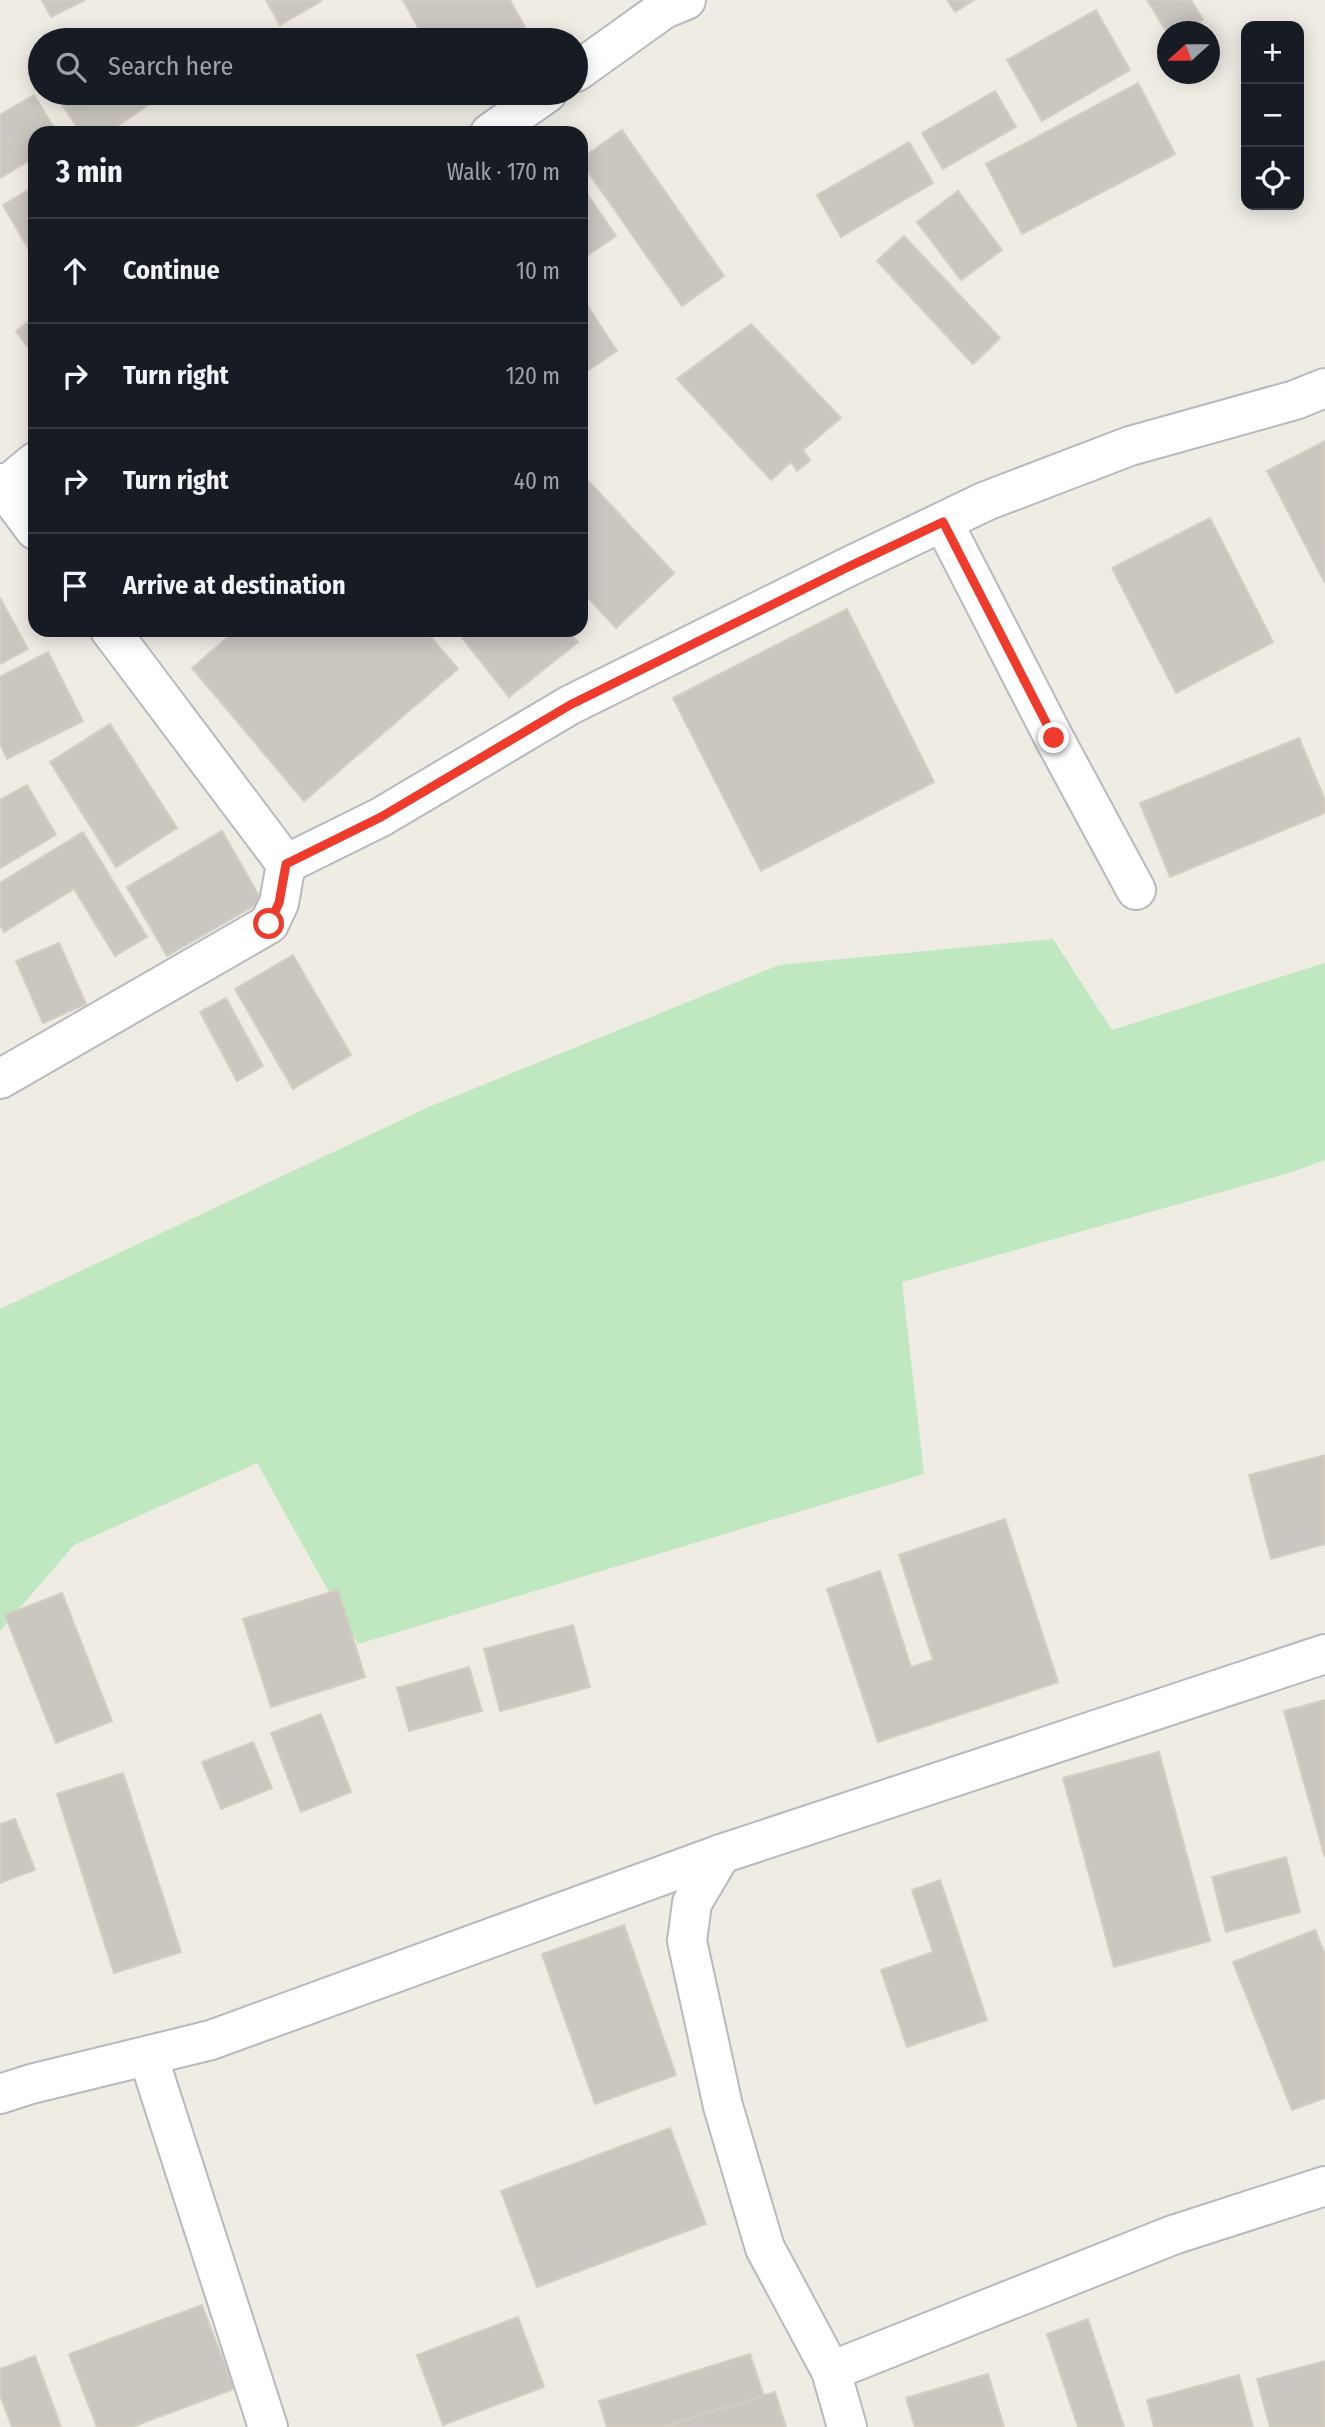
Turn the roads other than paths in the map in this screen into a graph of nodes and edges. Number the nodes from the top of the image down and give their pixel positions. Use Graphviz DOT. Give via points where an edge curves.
graph roads {
  1 [pos="687,0"];
  2 [pos="588,63"];
  3 [pos="530,105"];
  4 [pos="500,126"];
  5 [pos="1325,388"];
  6 [pos="28,467"];
  7 [pos="1,488"];
  8 [pos="28,521"];
  9 [pos="943,522"];
  10 [pos="115,637"];
  11 [pos="286,864"];
  12 [pos="1136,890"];
  13 [pos="0,1079"];
  14 [pos="1325,1654"];
  15 [pos="721,1854"];
  16 [pos="148,2056"];
  17 [pos="0,2094"];
  18 [pos="1325,2186"];
  19 [pos="831,2371"];
  20 [pos="268,2427"];
  21 [pos="847,2427"];
  1 -- 2 [label="street" via="664,9"];
  3 -- 4 [label="street"];
  5 -- 9 [label="street" via="1130,446"];
  6 -- 7 [label="street"];
  7 -- 8 [label="street"];
  9 -- 11 [label="street" via="570,705 381,817"];
  9 -- 12 [label="street"];
  10 -- 11 [label="street"];
  11 -- 13 [label="street" via="279,903 269,924"];
  14 -- 15 [label="street"];
  15 -- 16 [label="street" via="211,2040"];
  15 -- 19 [label="street" via="692,1903 687,1941 723,2106 765,2248"];
  16 -- 17 [label="street"];
  16 -- 20 [label="street"];
  18 -- 19 [label="street" via="1172,2235"];
  19 -- 21 [label="street"];
}
